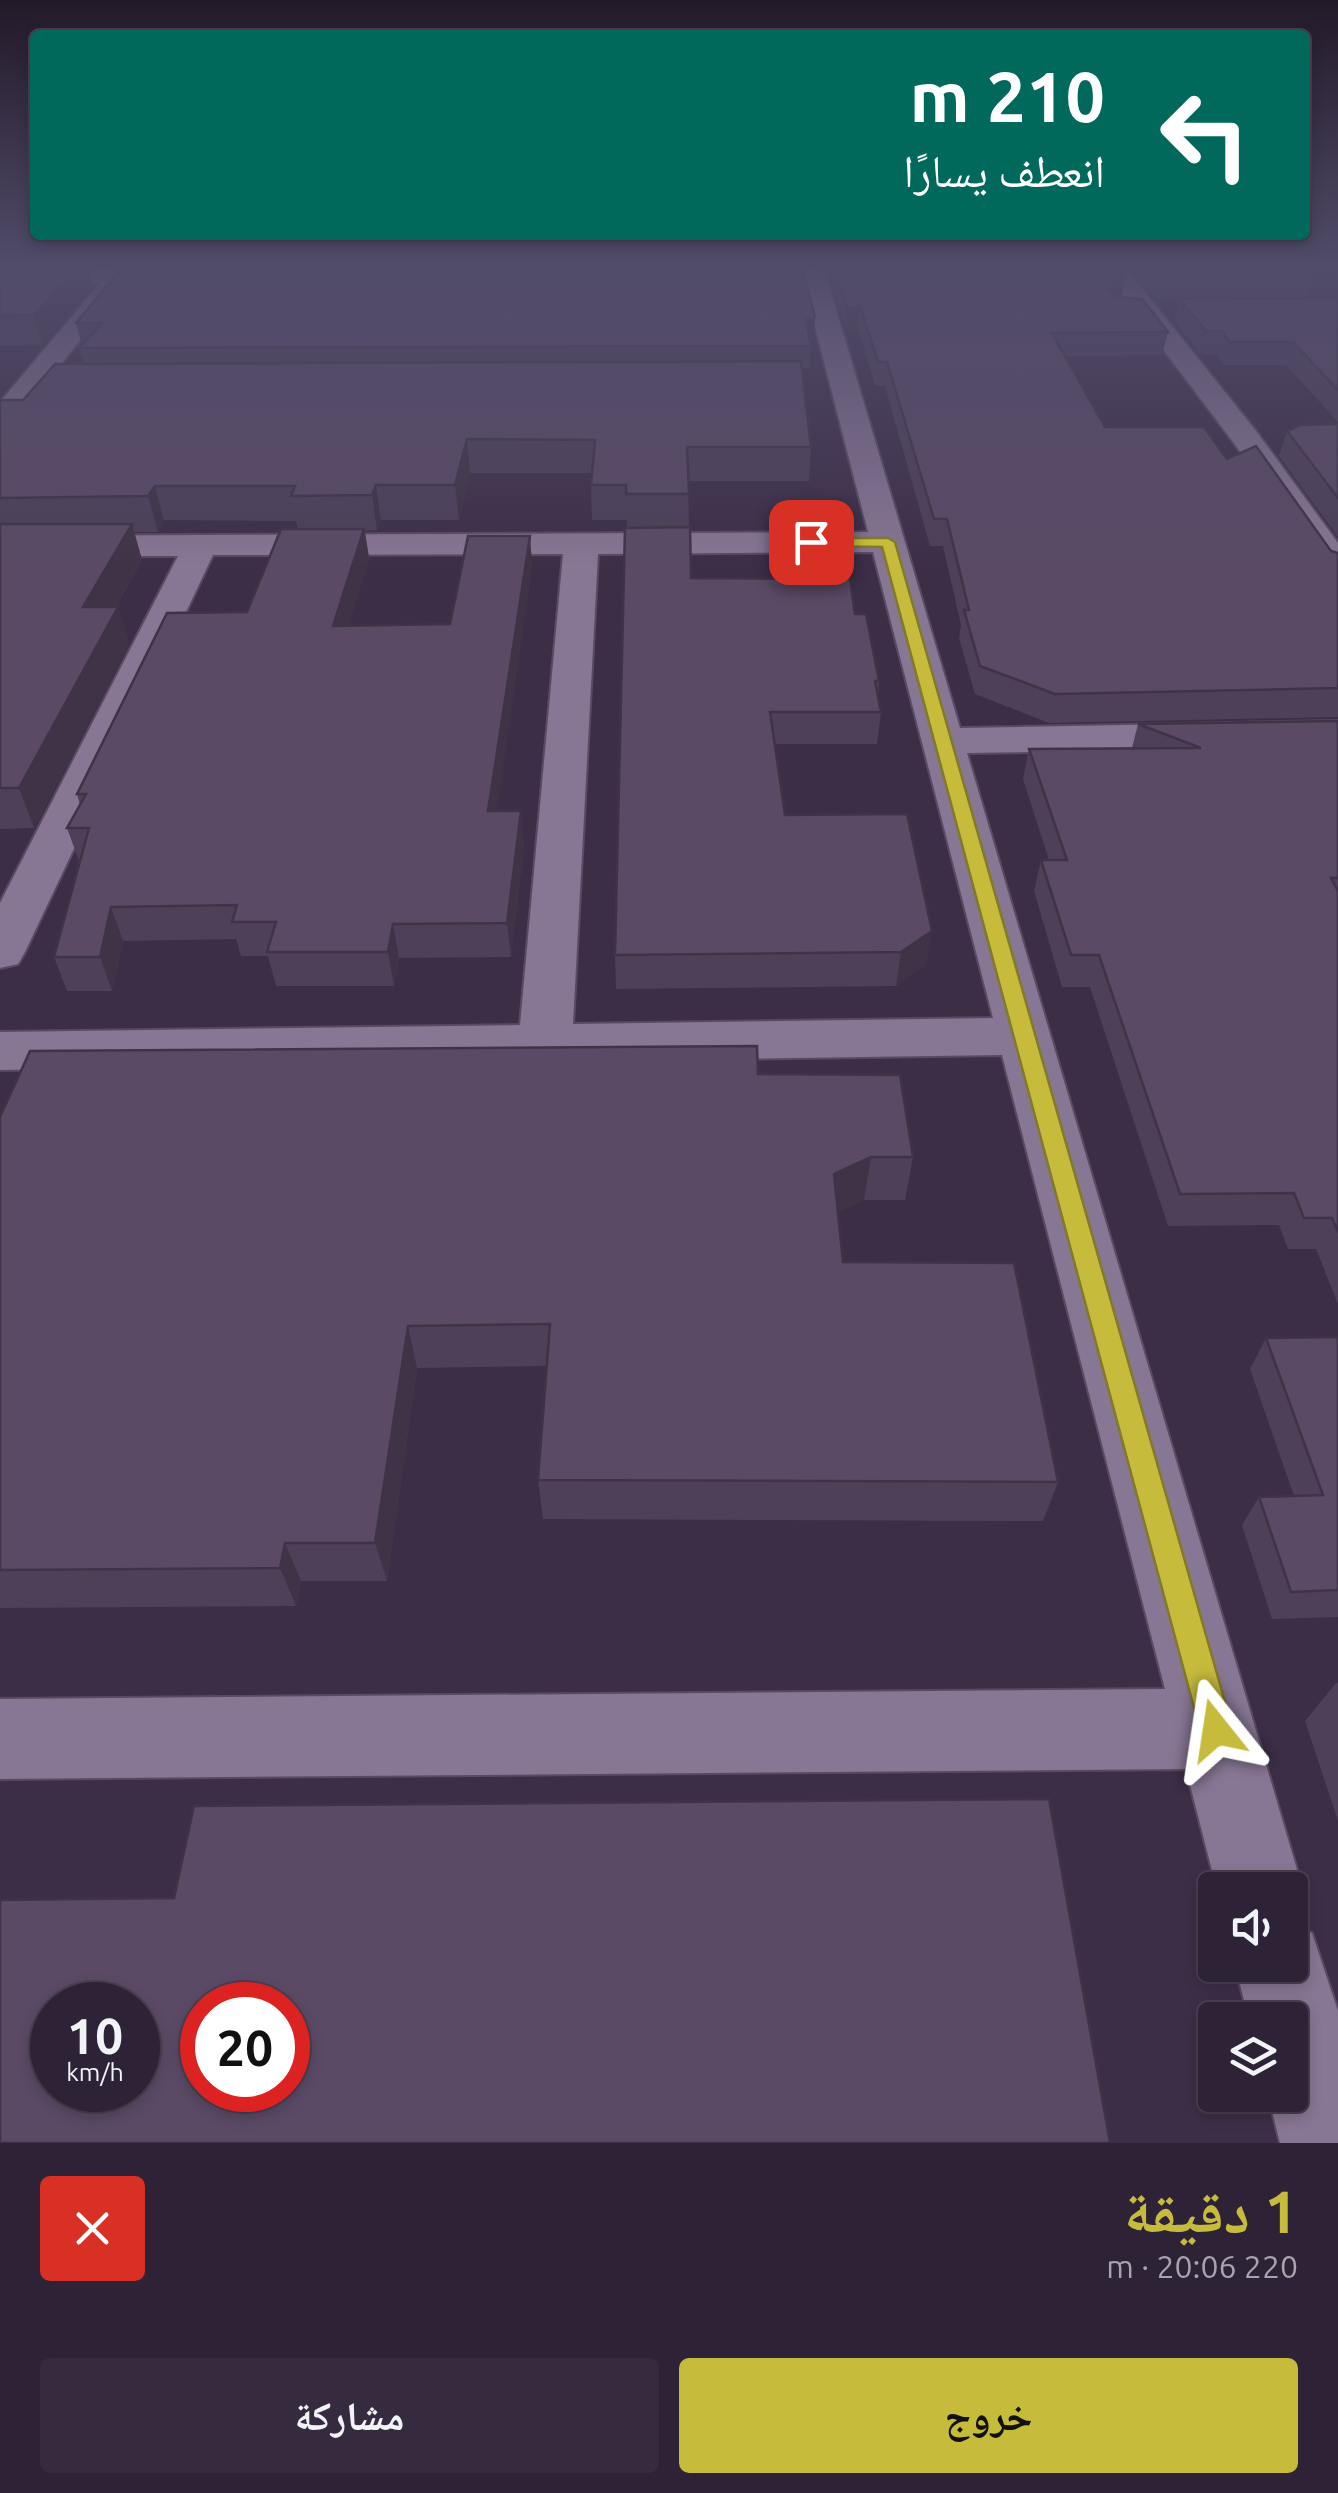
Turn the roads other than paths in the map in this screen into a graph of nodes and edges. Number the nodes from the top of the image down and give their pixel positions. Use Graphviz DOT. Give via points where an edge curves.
graph roads {
  1 [pos="46,366"];
  2 [pos="830,366"];
  3 [pos="1188,366"];
  4 [pos="150,382"];
  5 [pos="32,383"];
  6 [pos="0,421"];
  7 [pos="1282,437"];
  8 [pos="1244,438"];
  9 [pos="888,542"];
  10 [pos="581,544"];
  11 [pos="201,545"];
  12 [pos="0,546"];
  13 [pos="1338,568"];
  14 [pos="1338,734"];
  15 [pos="942,740"];
  16 [pos="0,952"];
  17 [pos="1024,1036"];
  18 [pos="545,1043"];
  19 [pos="0,1051"];
  20 [pos="1216,1730"];
  21 [pos="0,1739"];
  22 [pos="1255,1872"];
  23 [pos="1285,1982"];
  24 [pos="1328,2143"];
  1 -- 5 [label="lane"];
  2 -- 9 [label="lane"];
  3 -- 8 [label="lane"];
  4 -- 5 [label="lane"];
  5 -- 6 [label="lane"];
  7 -- 8 [label="lane"];
  8 -- 13 [label="lane"];
  9 -- 10 [label="lane"];
  9 -- 15 [label="lane"];
  10 -- 11 [label="lane"];
  10 -- 18 [label="lane"];
  11 -- 12 [label="lane"];
  11 -- 16 [label="lane"];
  14 -- 15 [label="lane"];
  15 -- 17 [label="lane"];
  17 -- 18 [label="lane"];
  17 -- 20 [label="lane"];
  18 -- 19 [label="lane"];
  20 -- 21 [label="lane"];
  20 -- 22 [label="lane"];
  23 -- 24 [label="lane"];
}
